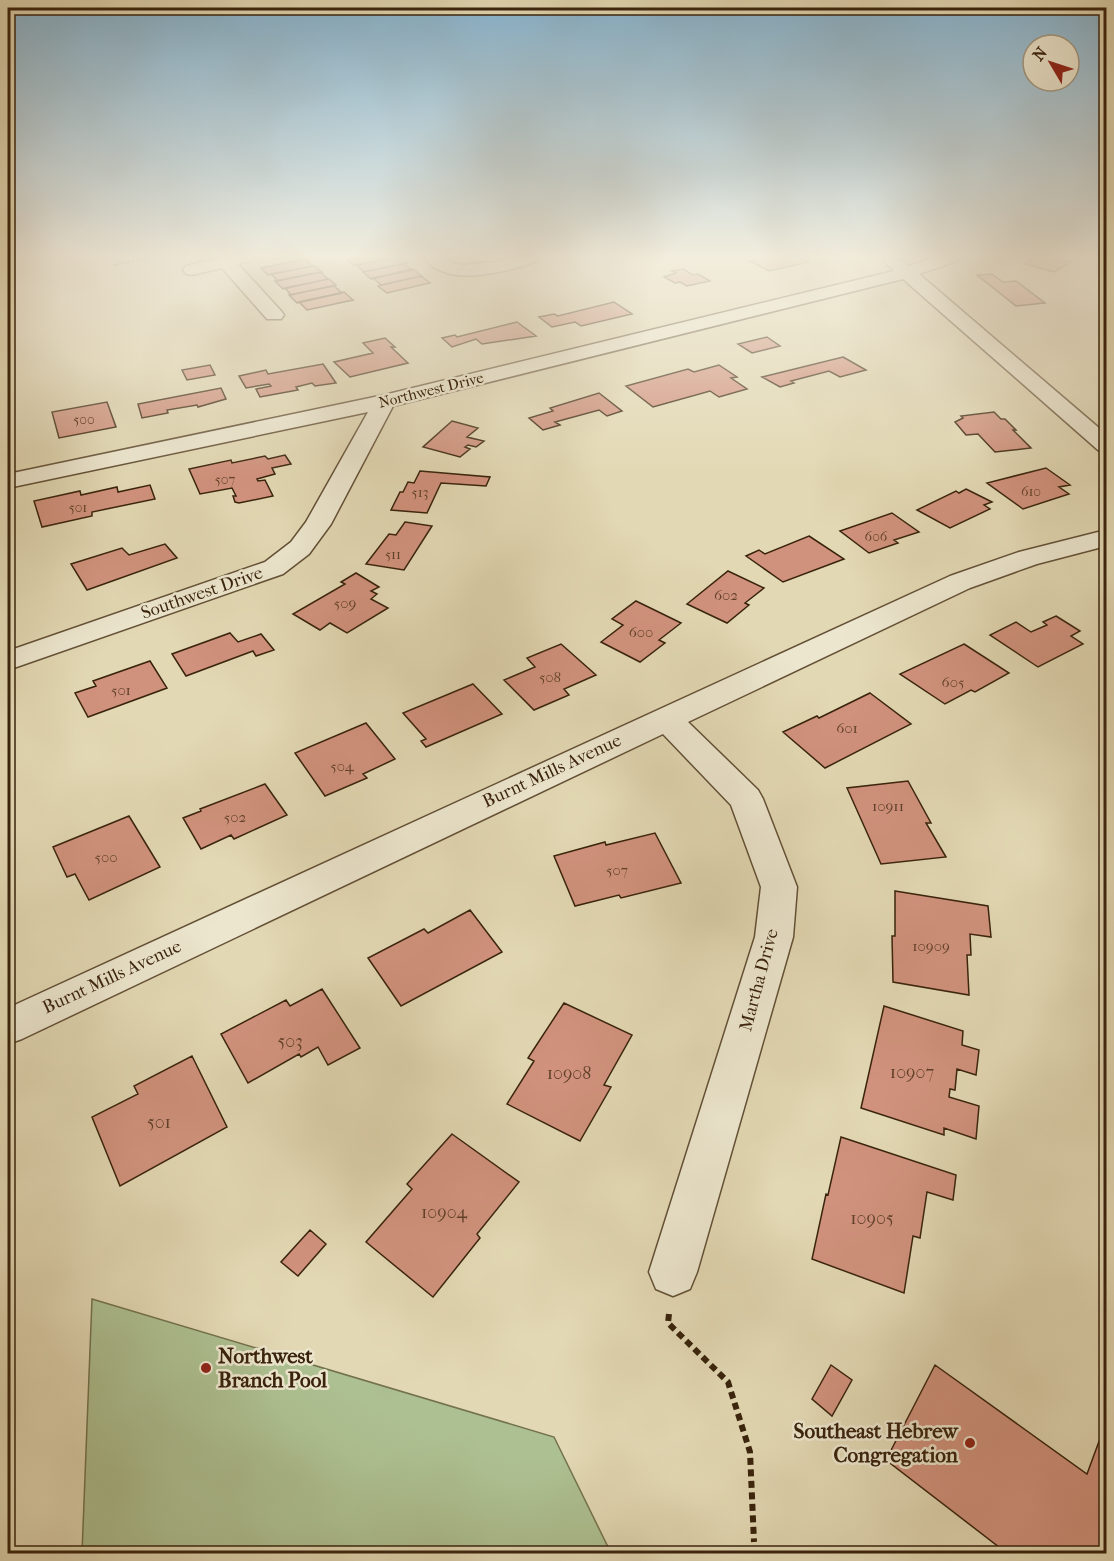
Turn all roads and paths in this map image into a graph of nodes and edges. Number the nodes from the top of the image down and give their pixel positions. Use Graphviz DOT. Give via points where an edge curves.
graph roads {
  1 [pos="680,329"];
  2 [pos="971,329"];
  3 [pos="384,402"];
  4 [pos="1107,445"];
  5 [pos="8,481"];
  6 [pos="1107,538"];
  7 [pos="8,661"];
  8 [pos="664,718"];
  9 [pos="8,1027"];
  10 [pos="673,1272"];
  11 [pos="754,1542"];
  1 -- 3 [label="street, Northwest Drive"];
  2 -- 4 [label="street"];
  3 -- 5 [label="street, Northwest Drive"];
  3 -- 7 [label="street, Southwest Drive" via="318,524 300,548 274,568"];
  6 -- 8 [label="street, Burnt Mills Avenue" via="1028,558 960,582"];
  8 -- 9 [label="street, Burnt Mills Avenue"];
  8 -- 10 [label="street, Martha Drive" via="746,799 778,887 774,937"];
  10 -- 11 [label="path" via="668,1323 728,1382 750,1452"];
}
